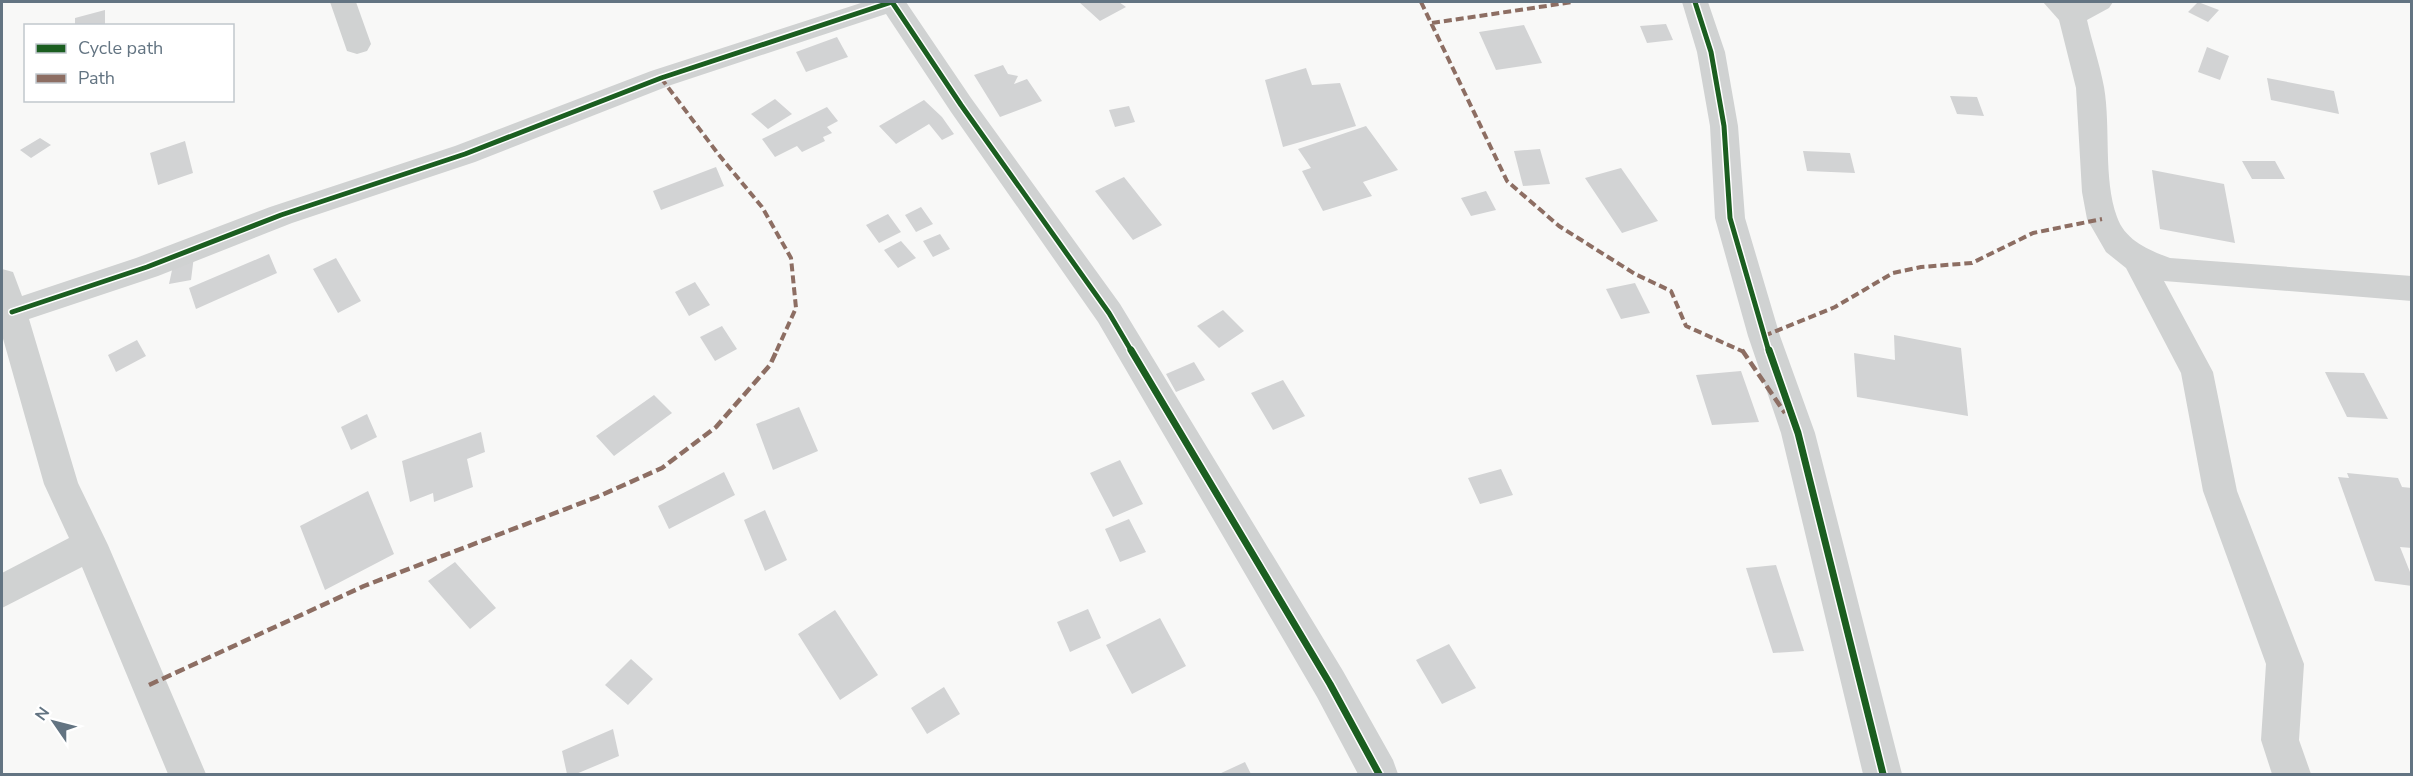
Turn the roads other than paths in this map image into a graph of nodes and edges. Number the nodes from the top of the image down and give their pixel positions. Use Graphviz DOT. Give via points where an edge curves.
graph roads {
  1 [pos="343,2"];
  2 [pos="892,2"];
  3 [pos="1695,2"];
  4 [pos="2100,2"];
  5 [pos="2064,9"];
  6 [pos="357,44"];
  7 [pos="2137,259"];
  8 [pos="2412,289"];
  9 [pos="7,296"];
  10 [pos="90,545"];
  11 [pos="2,591"];
  12 [pos="187,774"];
  13 [pos="1379,774"];
  14 [pos="1883,774"];
  15 [pos="2292,774"];
  1 -- 6 [label="street"];
  2 -- 9 [label="street" via="661,78 465,154 281,215 147,267"];
  2 -- 13 [label="street" via="1109,313 1330,684"];
  3 -- 14 [label="street" via="1711,52 1724,126 1730,218 1764,336 1798,432"];
  4 -- 5 [label="street"];
  5 -- 7 [label="street" via="2090,88 2102,219 2117,244"];
  7 -- 8 [label="street" via="2169,270 2202,274"];
  7 -- 15 [label="street" via="2197,372 2220,491 2285,664 2280,740"];
  9 -- 10 [label="street" via="61,484"];
  10 -- 11 [label="street"];
  10 -- 12 [label="street"];
}
